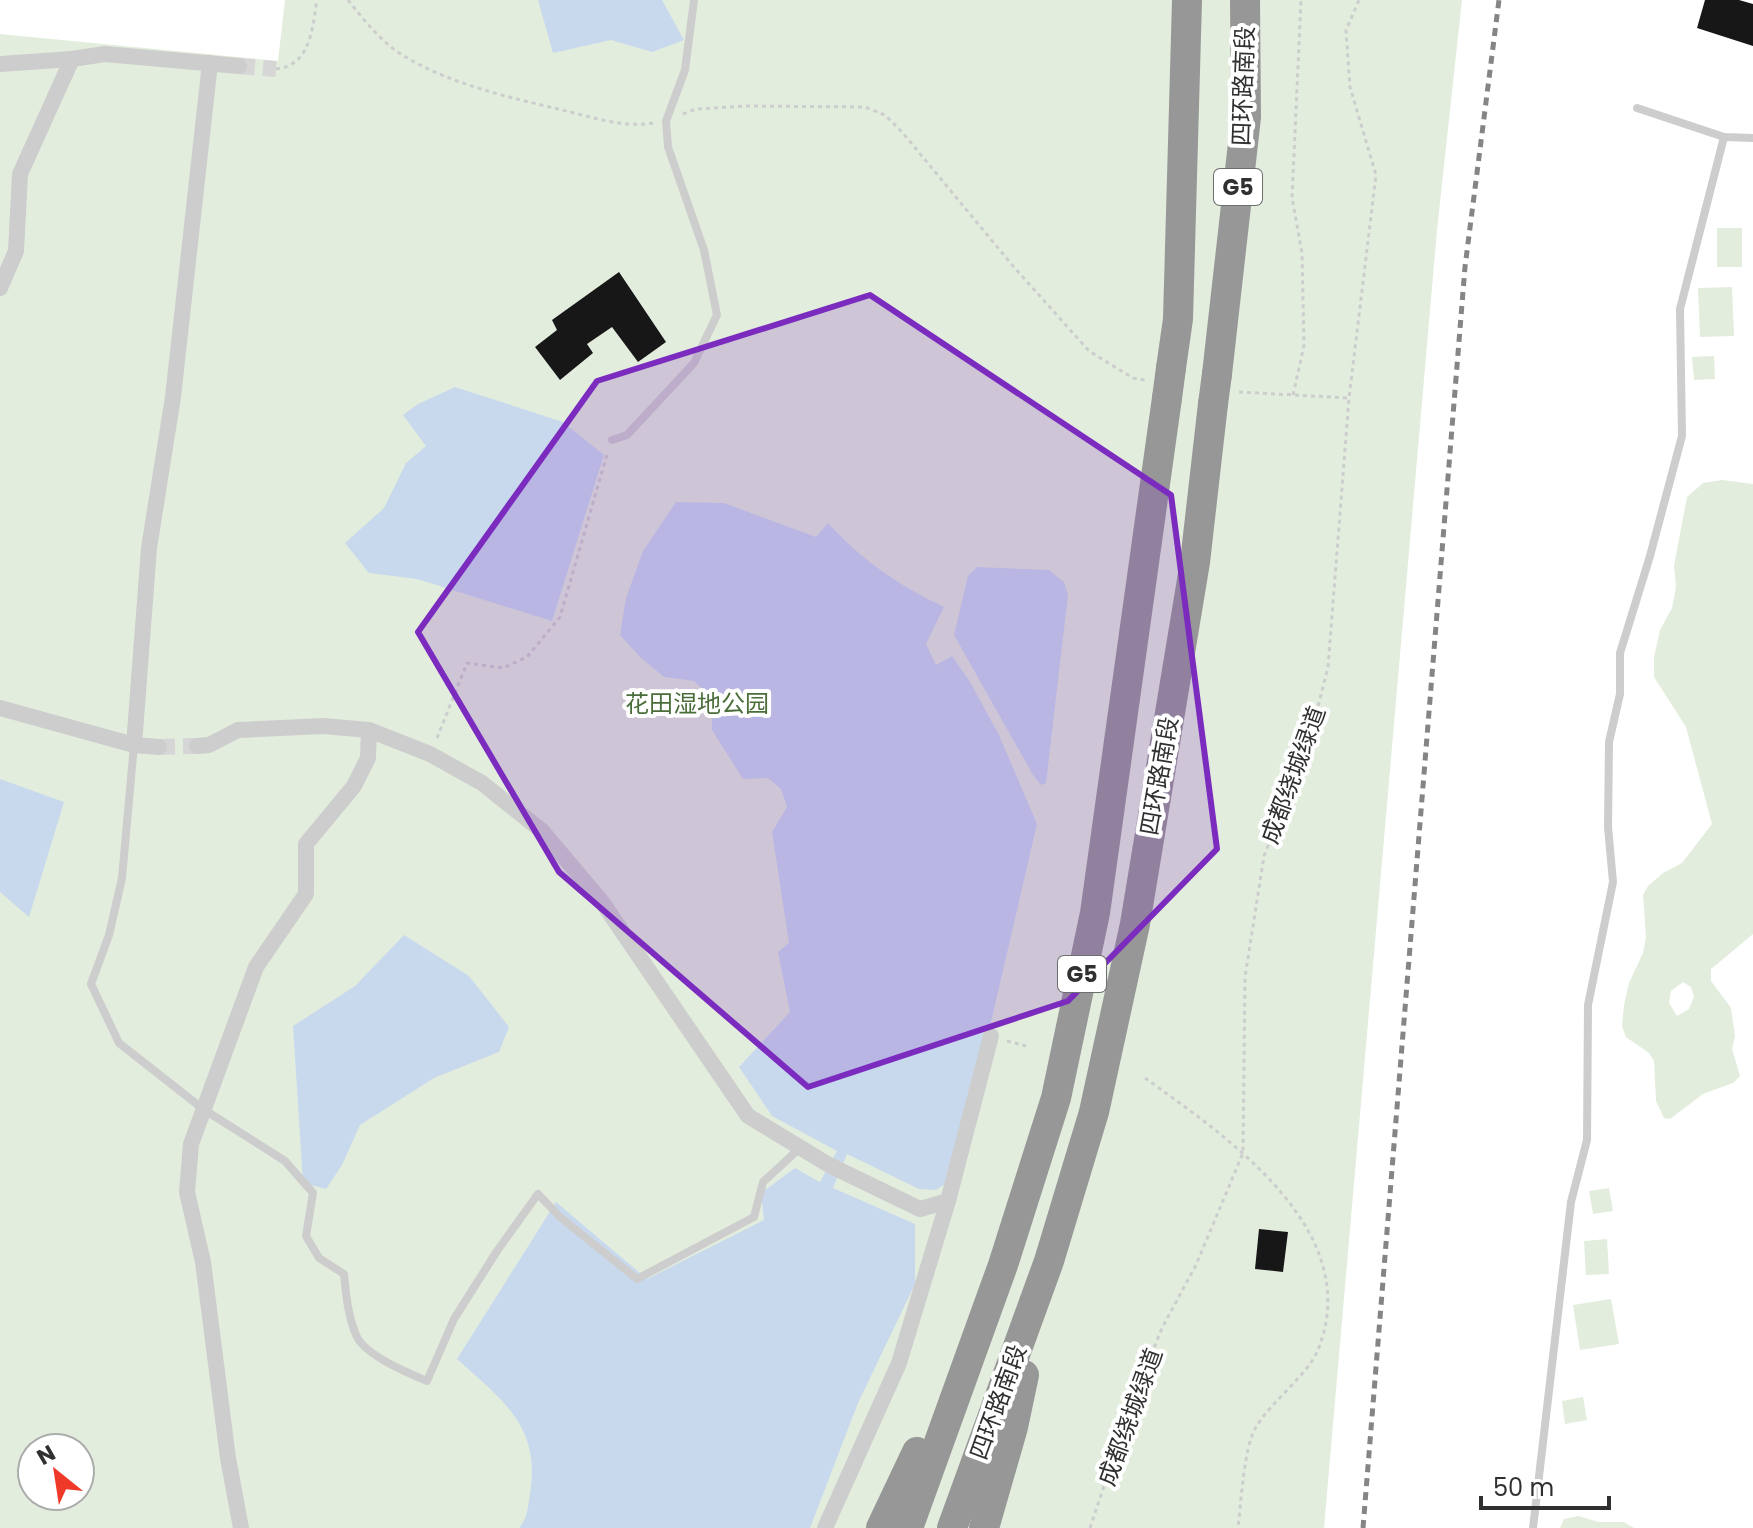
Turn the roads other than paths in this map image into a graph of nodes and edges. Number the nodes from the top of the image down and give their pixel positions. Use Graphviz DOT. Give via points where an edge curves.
graph roads {
  1 [pos="694,0"];
  2 [pos="1187,0"];
  3 [pos="1245,0"];
  4 [pos="72,59"];
  5 [pos="210,63"];
  6 [pos="0,64"];
  7 [pos="239,66"];
  8 [pos="1637,108"];
  9 [pos="1724,137"];
  10 [pos="1753,138"];
  11 [pos="0,288"];
  12 [pos="612,440"];
  13 [pos="0,708"];
  14 [pos="369,730"];
  15 [pos="134,745"];
  16 [pos="197,746"];
  17 [pos="159,747"];
  18 [pos="991,1036"];
  19 [pos="203,1109"];
  20 [pos="800,1148"];
  21 [pos="948,1201"];
  22 [pos="1049,1261"];
  23 [pos="1003,1265"];
  24 [pos="241,1528"];
  25 [pos="825,1528"];
  26 [pos="881,1528"];
  27 [pos="908,1528"];
  28 [pos="952,1528"];
  29 [pos="984,1528"];
  30 [pos="1533,1528"];
  1 -- 12 [label="lane" via="685,70 666,121 668,147 704,250 717,315 694,363 627,435"];
  2 -- 23 [label="highway, 四环路南段 / G5" via="1178,319 1161,382 1095,913 1056,1098"];
  3 -- 22 [label="highway, 四环路南段 / G5" via="1246,117 1223,390 1135,924 1094,1112"];
  4 -- 5 [label="street" via="105,54"];
  4 -- 6 [label="street"];
  4 -- 11 [label="street" via="20,174 16,251"];
  5 -- 7 [label="street"];
  5 -- 15 [label="street" via="173,397 149,548"];
  8 -- 9 [label="lane"];
  9 -- 10 [label="lane"];
  9 -- 30 [label="lane" via="1680,309 1682,436 1620,653 1620,694 1609,742 1613,882 1588,1005 1587,1140 1571,1202"];
  13 -- 15 [label="street"];
  14 -- 16 [label="street" via="238,730"];
  14 -- 19 [label="street" via="368,758 354,786 306,844 306,894 256,967"];
  14 -- 20 [label="street" via="430,754 482,783 542,831 602,902 748,1116"];
  15 -- 17 [label="street"];
  15 -- 19 [label="lane" via="122,878 91,984 119,1043"];
  18 -- 21 [label="street"];
  19 -- 20 [label="lane" via="285,1161 313,1193 306,1236 319,1258 344,1274 358,1340 391,1366 427,1381 454,1319 538,1194 637,1279 754,1217 763,1182"];
  19 -- 24 [label="street" via="191,1144 187,1192 203,1262"];
  20 -- 21 [label="street" via="920,1209"];
  21 -- 25 [label="street" via="899,1363"];
  22 -- 28 [label="highway, 四环路南段 / G5"];
  22 -- 29 [label="highway" via="1013,1427"];
  23 -- 26 [label="highway"];
  23 -- 27 [label="highway, 四环路南段 / G5"];
}
